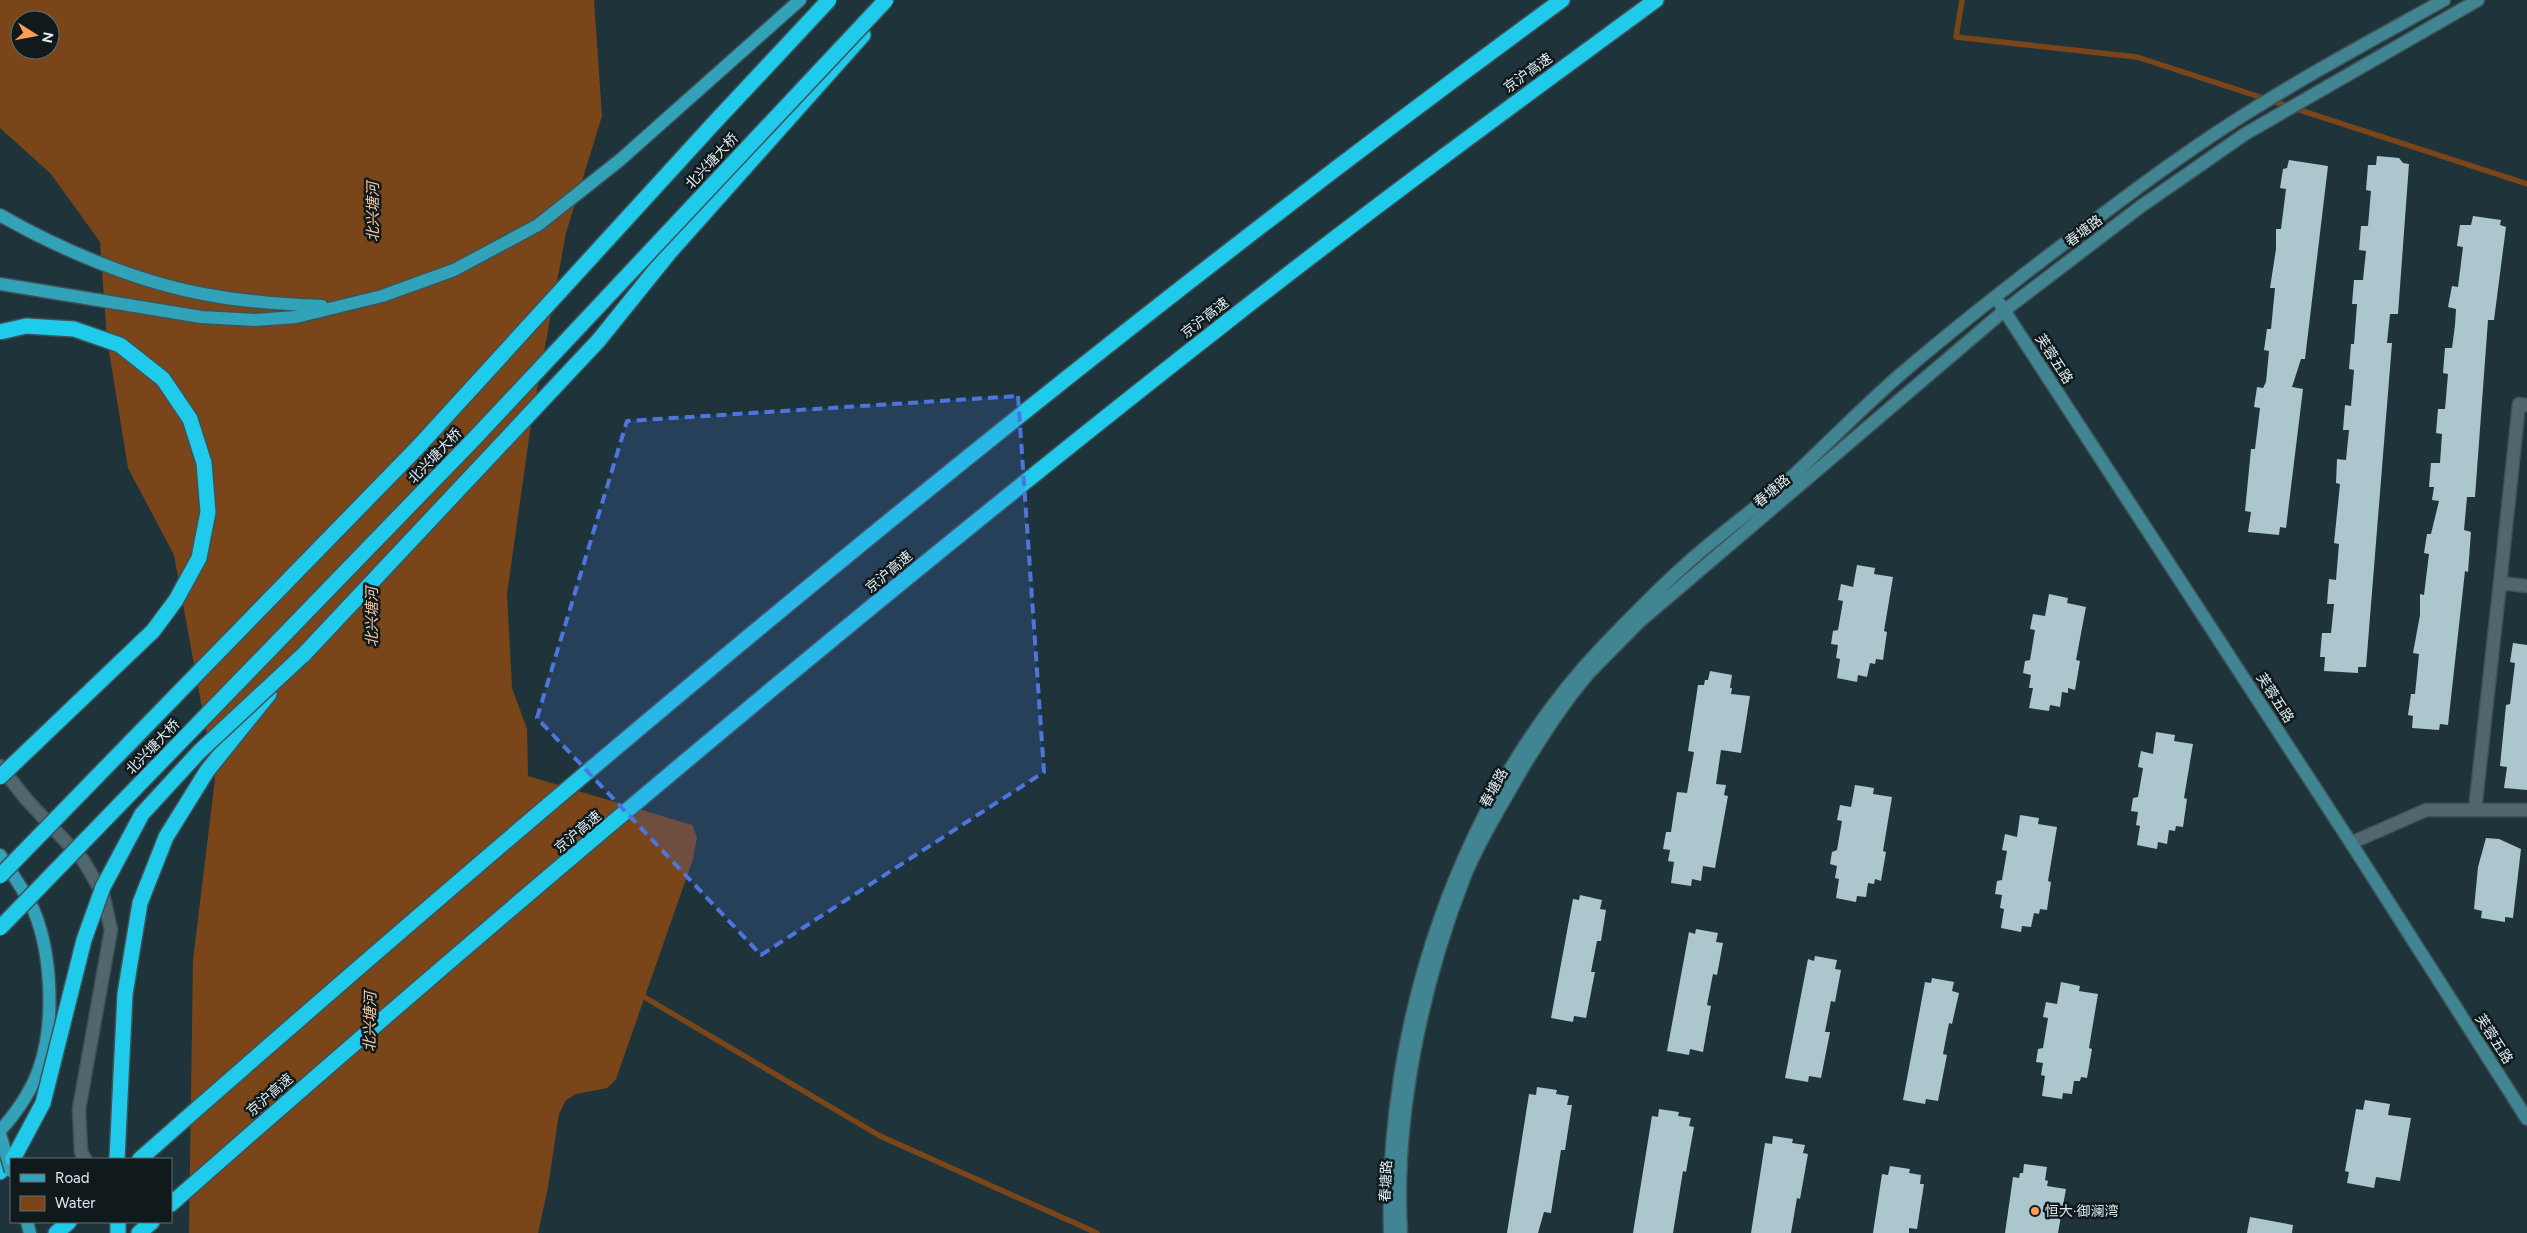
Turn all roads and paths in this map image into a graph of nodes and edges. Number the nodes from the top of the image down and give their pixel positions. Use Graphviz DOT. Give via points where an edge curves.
graph roads {
  1 [pos="800,0"];
  2 [pos="830,0"];
  3 [pos="886,0"];
  4 [pos="894,0"];
  5 [pos="1562,0"];
  6 [pos="1656,0"];
  7 [pos="2444,0"];
  8 [pos="2478,0"];
  9 [pos="0,215"];
  10 [pos="0,284"];
  11 [pos="1994,296"];
  12 [pos="332,307"];
  13 [pos="2005,310"];
  14 [pos="0,332"];
  15 [pos="2527,405"];
  16 [pos="2500,583"];
  17 [pos="2527,586"];
  18 [pos="302,656"];
  19 [pos="0,766"];
  20 [pos="0,777"];
  21 [pos="2475,810"];
  22 [pos="2527,810"];
  23 [pos="2351,843"];
  24 [pos="0,854"];
  25 [pos="0,876"];
  26 [pos="0,928"];
  27 [pos="2527,1119"];
  28 [pos="0,1132"];
  29 [pos="13,1158"];
  30 [pos="84,1158"];
  31 [pos="117,1158"];
  32 [pos="141,1158"];
  33 [pos="10,1162"];
  34 [pos="10,1167"];
  35 [pos="0,1172"];
  36 [pos="172,1203"];
  37 [pos="68,1223"];
  38 [pos="151,1223"];
  39 [pos="56,1233"];
  40 [pos="139,1233"];
  41 [pos="1390,1233"];
  42 [pos="1401,1233"];
  1 -- 12 [label="main road" via="620,160 538,225 454,270 382,296"];
  2 -- 25 [label="highway, 北兴塘大桥, bridge" via="418,448"];
  3 -- 26 [label="highway, 北兴塘大桥, bridge" via="478,434"];
  4 -- 18 [label="highway" via="669,253 598,340"];
  5 -- 32 [label="highway" via="1442,87 1203,270 884,523 376,951"];
  6 -- 36 [label="highway, 京沪高速" via="1235,316 919,568 410,993"];
  7 -- 11 [label="street, 春塘路" via="2236,120 2130,193"];
  8 -- 13 [label="street, 春塘路" via="2258,127 2140,207"];
  9 -- 12 [label="main road" via="64,247 148,280 207,295 260,303"];
  10 -- 12 [label="main road" via="201,317 255,320 296,317"];
  11 -- 13 [label="street, 芙蓉五路"];
  11 -- 41 [label="street, 春塘路" via="1900,375 1786,481 1684,566 1603,645 1573,680 1523,750 1475,834 1455,877 1422,978 1402,1064 1394,1120"];
  13 -- 23 [label="street, 芙蓉五路"];
  13 -- 42 [label="street, 春塘路" via="1638,623 1587,675 1543,736 1508,792 1465,876 1441,947 1418,1033 1404,1122"];
  14 -- 20 [label="highway, bridge" via="26,326 74,329 120,345 163,379 190,419 204,463 208,512 199,558 176,600 153,631"];
  15 -- 16 [label="street" via="2519,404"];
  16 -- 17 [label="street"];
  16 -- 21 [label="street"];
  18 -- 29 [label="highway, bridge" via="200,752 142,814 103,887 84,940 43,1103"];
  18 -- 31 [label="highway, bridge" via="207,771 166,836 140,903 125,994"];
  19 -- 30 [label="street" via="83,860 104,894 111,930 79,1109 81,1152"];
  21 -- 22 [label="street"];
  21 -- 23 [label="street" via="2426,810"];
  23 -- 27 [label="street, 芙蓉五路"];
  24 -- 28 [label="main road" via="34,911 47,963 49,1016 39,1069 16,1113"];
  28 -- 34 [label="main road, bridge"];
  33 -- 35 [label="highway"];
  37 -- 39 [label="highway"];
  38 -- 40 [label="highway"];
}
